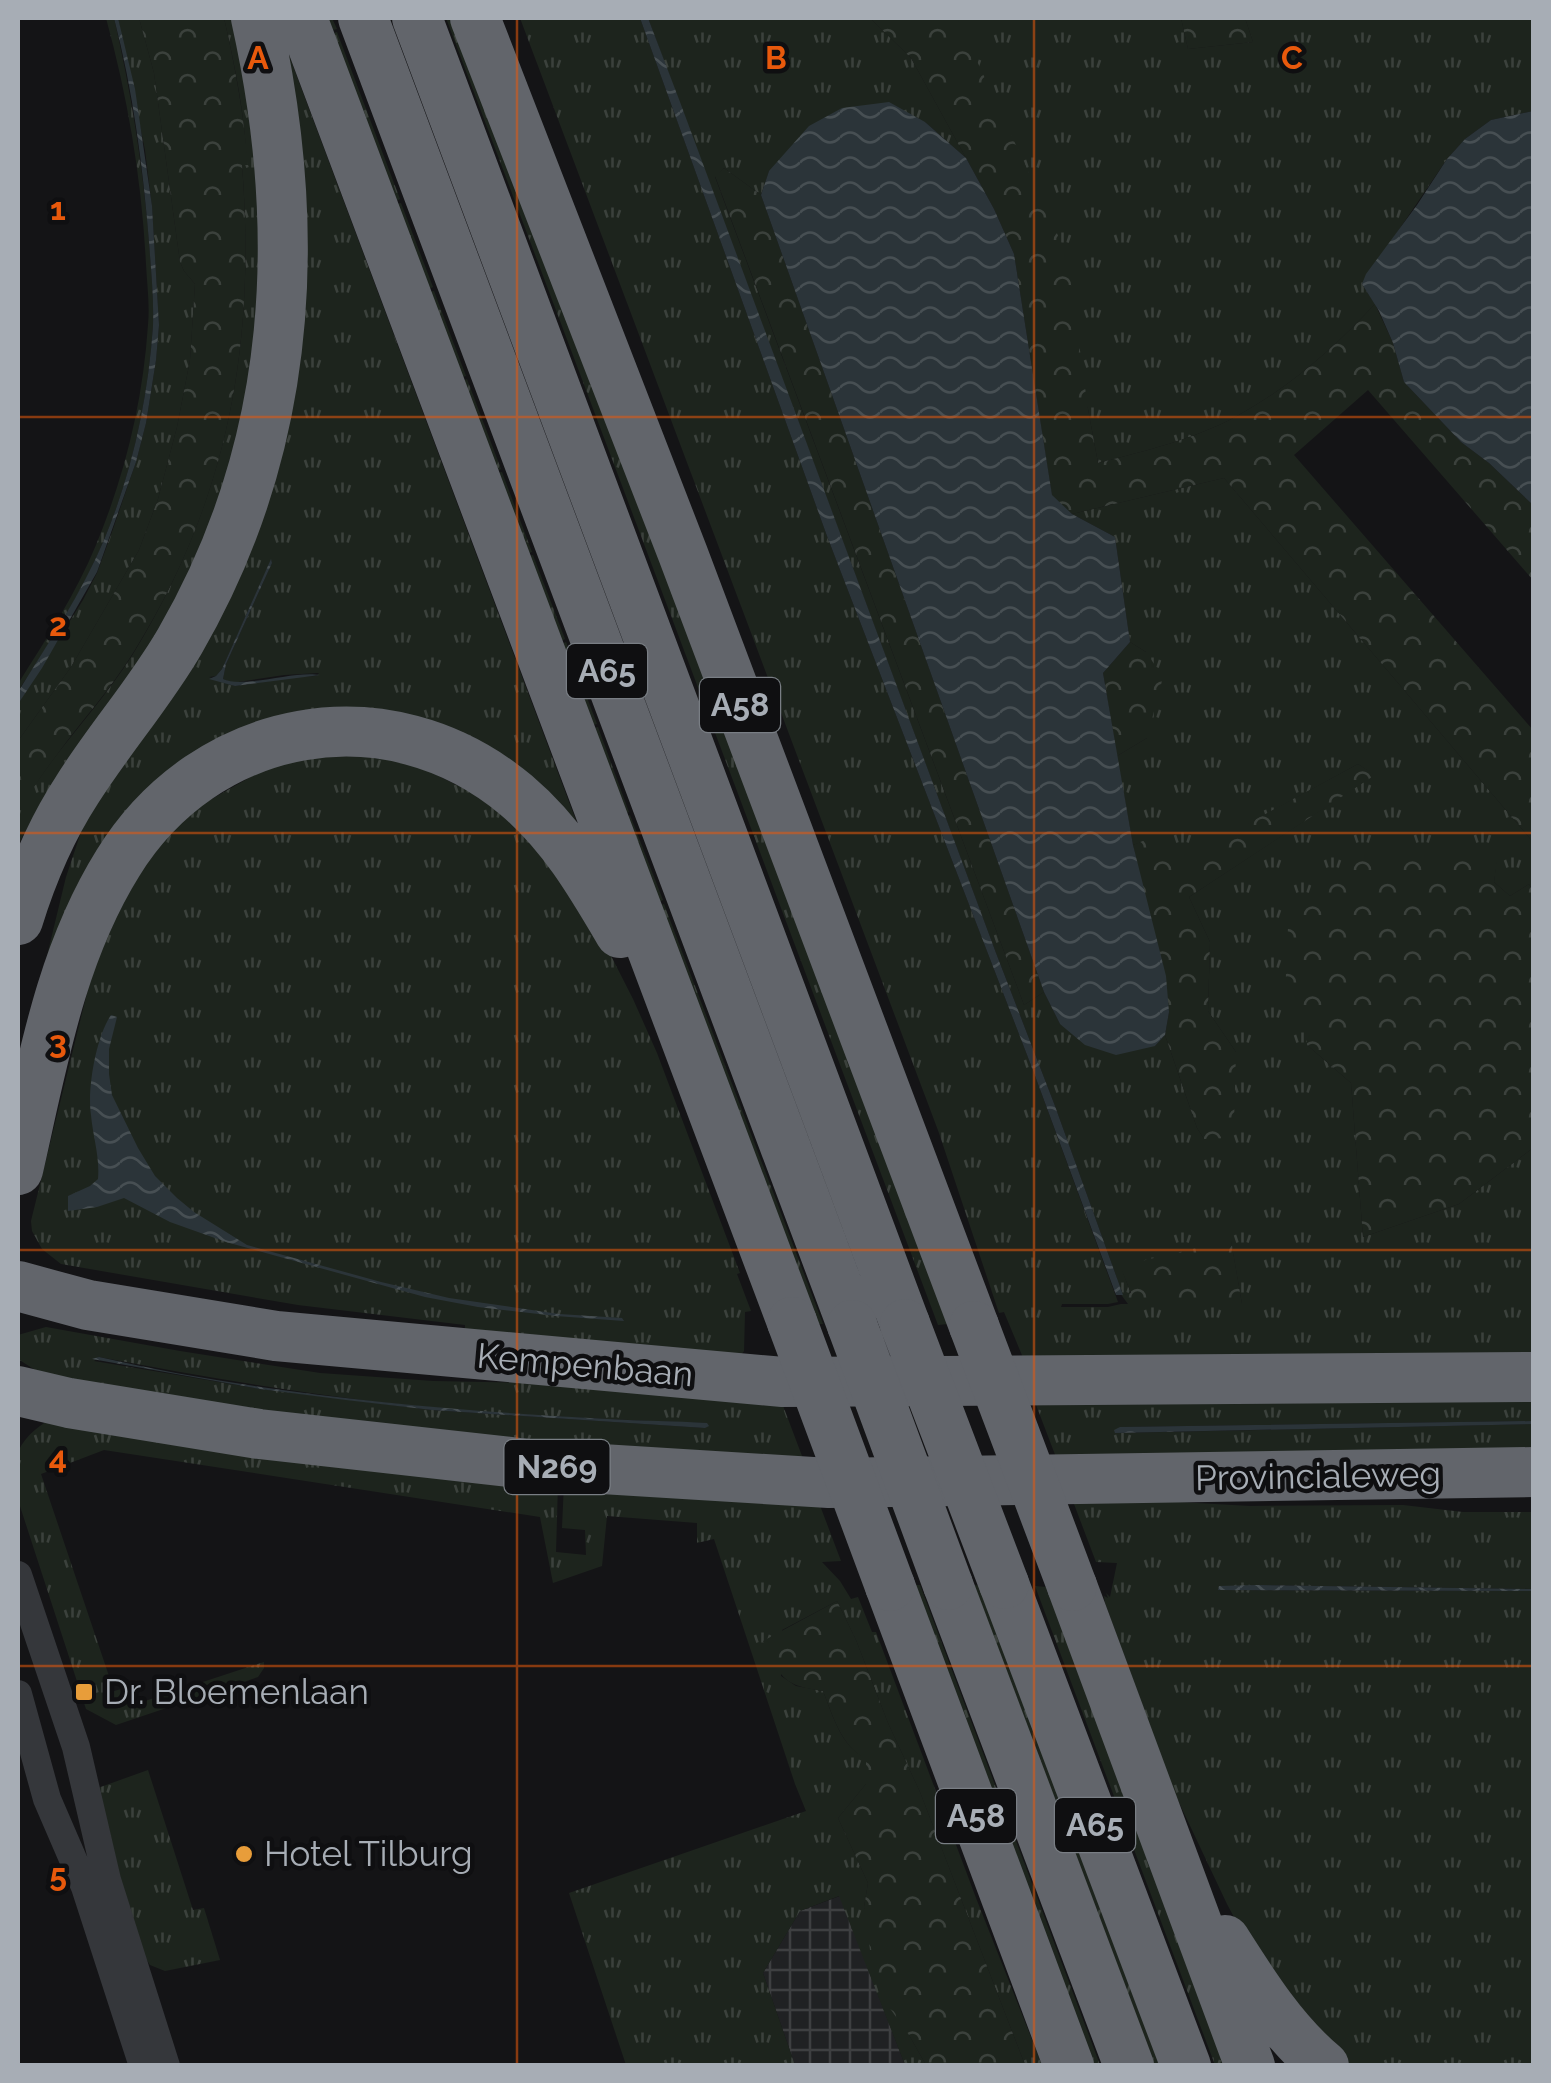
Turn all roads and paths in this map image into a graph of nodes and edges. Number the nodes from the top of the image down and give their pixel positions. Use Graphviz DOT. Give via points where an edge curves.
graph roads {
  1 [pos="256,18"];
  2 [pos="302,18"];
  3 [pos="362,18"];
  4 [pos="417,18"];
  5 [pos="475,18"];
  6 [pos="18,920"];
  7 [pos="688,1044"];
  8 [pos="18,1170"];
  9 [pos="18,1286"];
  10 [pos="1534,1377"];
  11 [pos="18,1392"];
  12 [pos="1534,1472"];
  13 [pos="18,1575"];
  14 [pos="51,1672"];
  15 [pos="18,1685"];
  16 [pos="18,1694"];
  17 [pos="76,1746"];
  18 [pos="35,1761"];
  19 [pos="1174,1862"];
  20 [pos="144,2066"];
  21 [pos="166,2066"];
  22 [pos="1069,2066"];
  23 [pos="1129,2066"];
  24 [pos="1186,2066"];
  25 [pos="1250,2066"];
  26 [pos="1324,2066"];
  1 -- 6 [label="highway" via="272,96 284,233 284,291 260,444 205,596 74,794"];
  2 -- 7 [label="highway, A58"];
  3 -- 23 [label="highway, A65, bridge"];
  4 -- 24 [label="highway, A65, bridge"];
  5 -- 19 [label="highway, A58, bridge"];
  7 -- 8 [label="highway, A58" via="580,865 515,794 454,755 409,739 356,731 309,734 231,757 195,779 138,832 77,944 58,996"];
  7 -- 22 [label="highway, A58, bridge"];
  9 -- 10 [label="highway, Kempenbaan" via="88,1305 276,1336 764,1381"];
  11 -- 12 [label="highway, Provincialeweg / N269" via="258,1434 538,1466 829,1483"];
  13 -- 14 [label="street"];
  14 -- 15 [label="street"];
  14 -- 17 [label="street"];
  16 -- 18 [label="street"];
  17 -- 18 [label="street"];
  17 -- 21 [label="street" via="106,1880"];
  18 -- 20 [label="street"];
  19 -- 25 [label="highway, A58"];
  19 -- 26 [label="highway, A58" via="1260,1995"];
}
